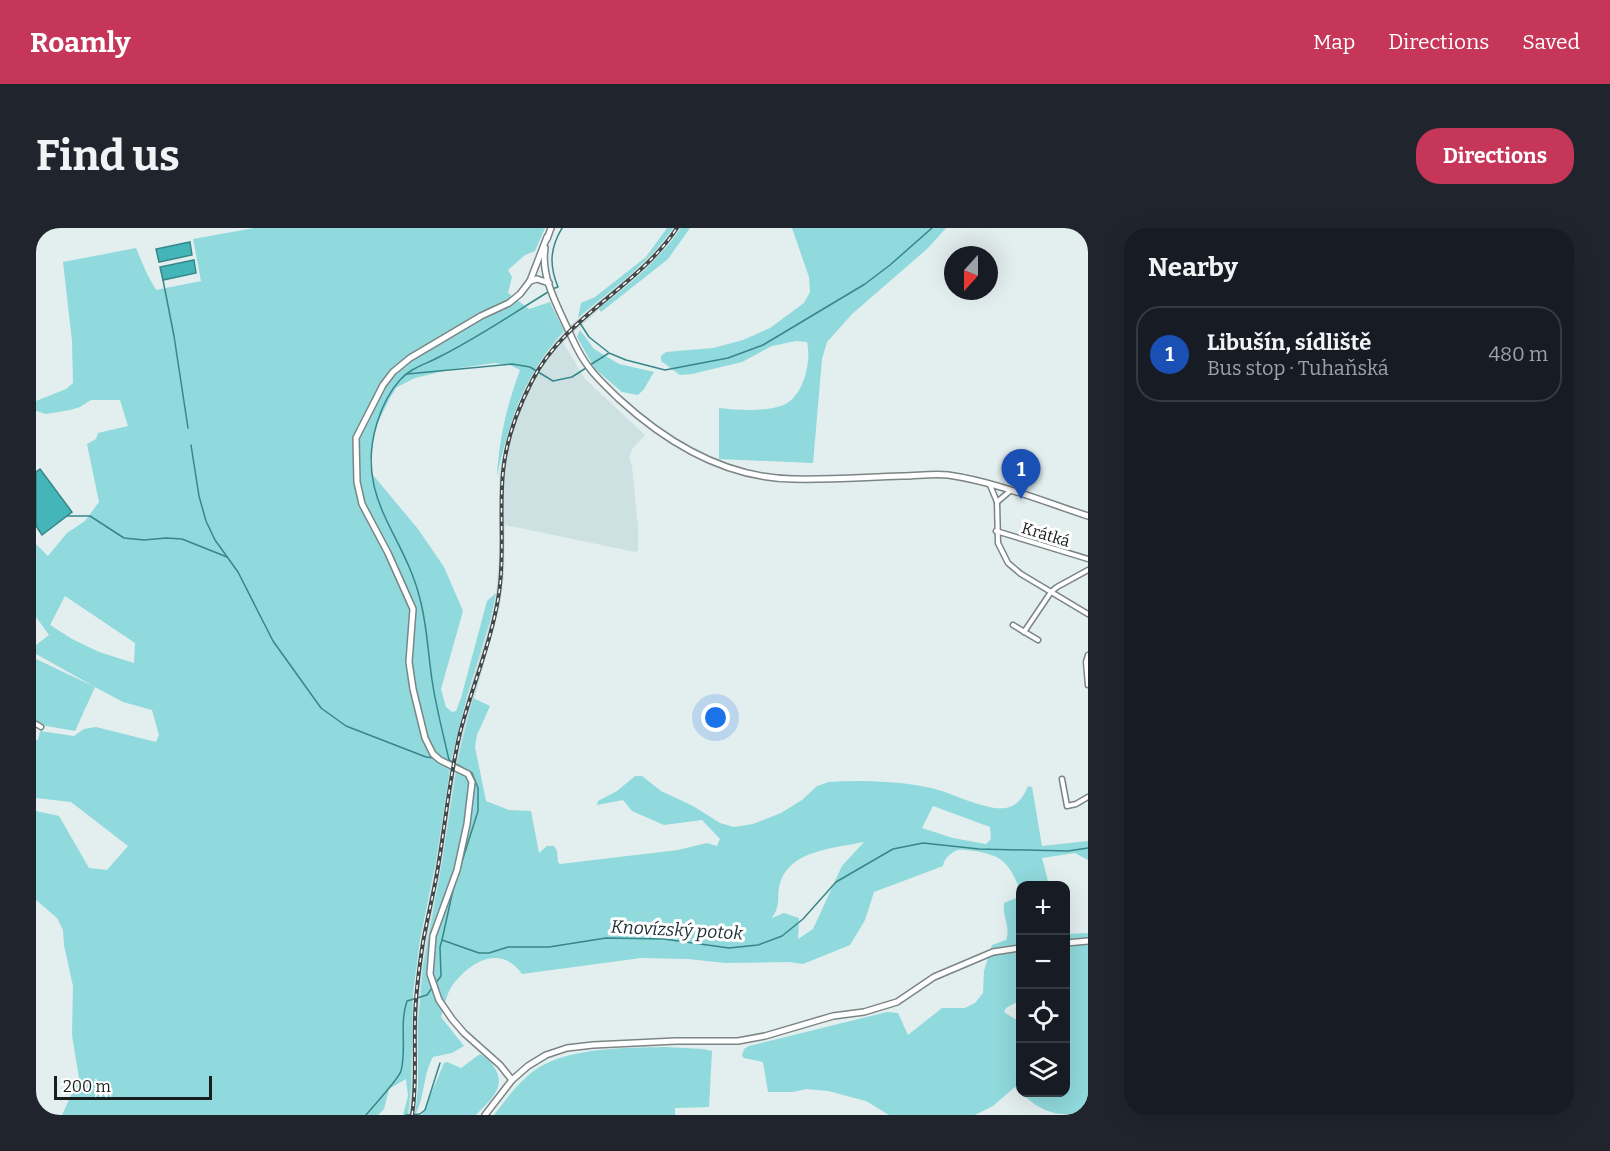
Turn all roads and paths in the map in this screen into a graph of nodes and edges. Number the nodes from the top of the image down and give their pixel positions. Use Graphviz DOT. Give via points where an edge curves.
graph roads {
  1 [pos="551,228"];
  2 [pos="547,237"];
  3 [pos="530,281"];
  4 [pos="550,285"];
  5 [pos="990,484"];
  6 [pos="1010,491"];
  7 [pos="997,502"];
  8 [pos="1088,516"];
  9 [pos="996,531"];
  10 [pos="1088,559"];
  11 [pos="1088,570"];
  12 [pos="1051,592"];
  13 [pos="1088,614"];
  14 [pos="1013,625"];
  15 [pos="1024,632"];
  16 [pos="1038,640"];
  17 [pos="1088,655"];
  18 [pos="1088,685"];
  19 [pos="36,724"];
  20 [pos="41,727"];
  21 [pos="1062,779"];
  22 [pos="1088,797"];
  23 [pos="1088,941"];
  24 [pos="1070,943"];
  25 [pos="1016,949"];
  26 [pos="512,1080"];
  27 [pos="485,1115"];
  1 -- 2 [label="street"];
  2 -- 3 [label="street"];
  2 -- 4 [label="street" via="544,259"];
  3 -- 4 [label="street" via="537,279"];
  3 -- 26 [label="street" via="513,300 410,358 393,372 363,421 356,461 362,504 413,609 409,662 425,738 433,754 468,774 472,782 457,870 434,936 430,974 439,1000 453,1019"];
  4 -- 5 [label="street" via="590,371 642,420 667,438 716,463 765,477 945,475"];
  5 -- 6 [label="street"];
  5 -- 7 [label="street"];
  6 -- 7 [label="street"];
  6 -- 8 [label="street"];
  7 -- 9 [label="street"];
  9 -- 10 [label="street, Krátká"];
  9 -- 12 [label="street" via="1008,563"];
  11 -- 12 [label="street"];
  12 -- 13 [label="street"];
  12 -- 15 [label="street"];
  14 -- 15 [label="street"];
  15 -- 16 [label="street"];
  17 -- 18 [label="street"];
  19 -- 20 [label="street"];
  21 -- 22 [label="street" via="1067,806"];
  23 -- 24 [label="street"];
  25 -- 26 [label="street" via="993,952 934,977 897,1002 864,1012 738,1041 567,1048 546,1054"];
  26 -- 27 [label="street"];
}
